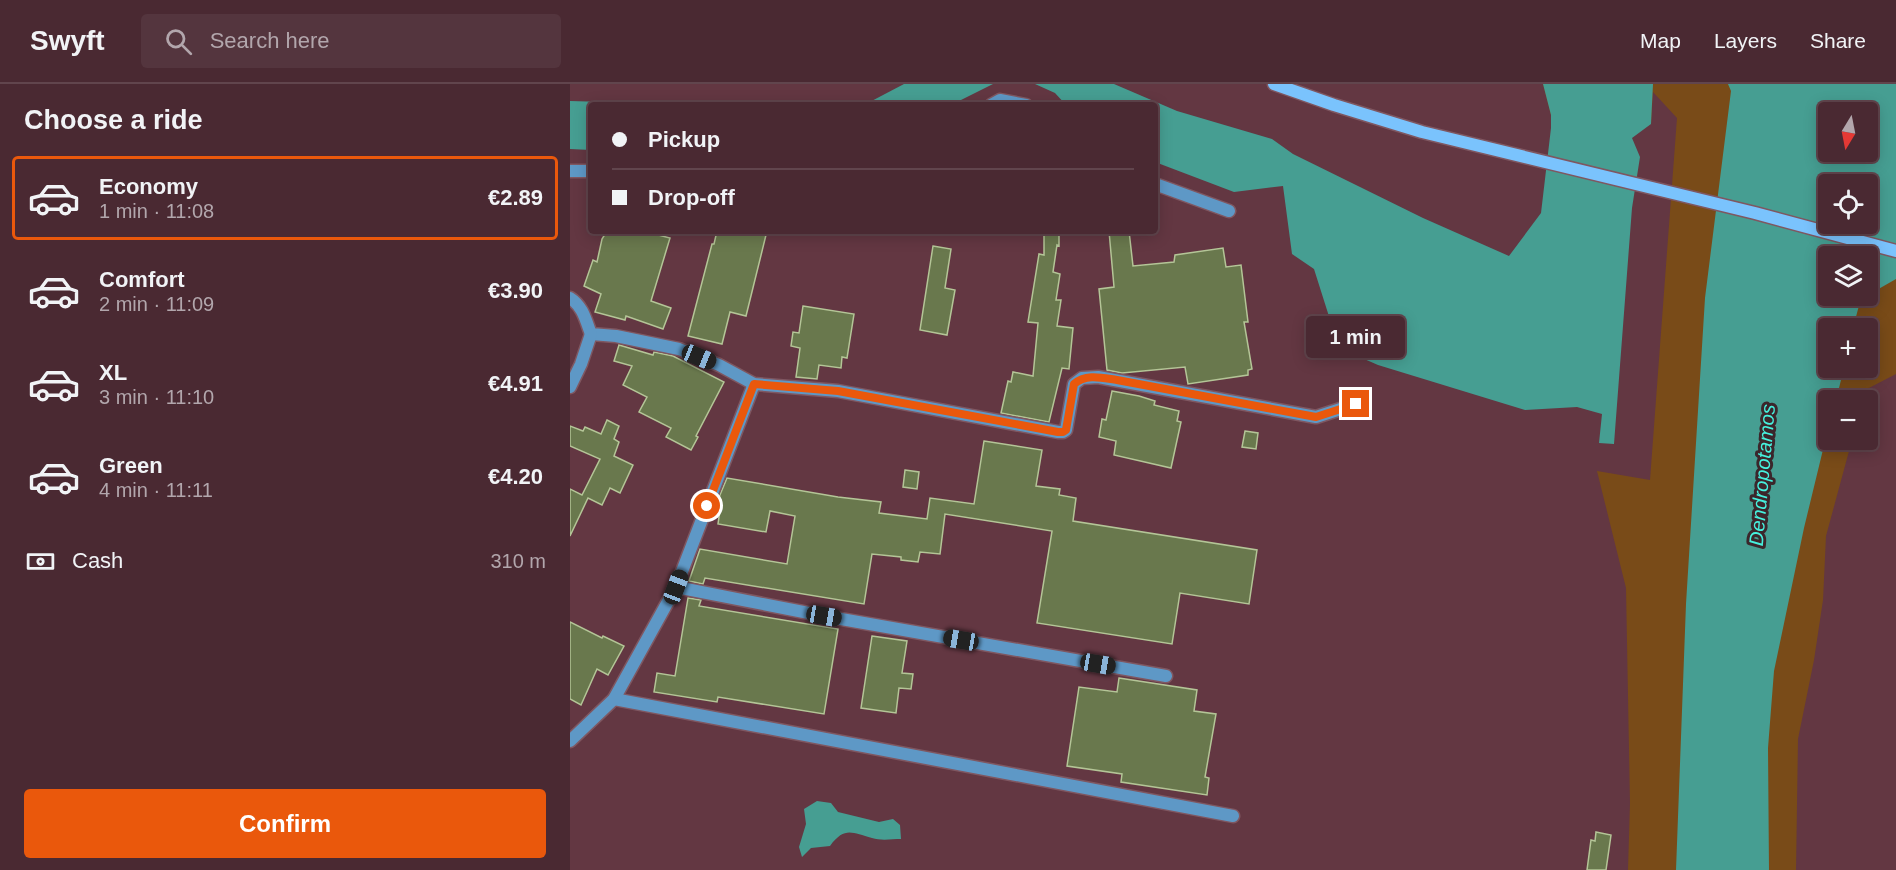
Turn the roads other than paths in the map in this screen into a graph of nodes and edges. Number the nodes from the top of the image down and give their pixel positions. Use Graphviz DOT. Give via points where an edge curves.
graph roads {
  1 [pos="1274,84"];
  2 [pos="570,171"];
  3 [pos="588,171"];
  4 [pos="1158,185"];
  5 [pos="1229,211"];
  6 [pos="1896,251"];
  7 [pos="570,298"];
  8 [pos="591,334"];
  9 [pos="754,384"];
  10 [pos="570,387"];
  11 [pos="1356,404"];
  12 [pos="676,587"];
  13 [pos="1166,676"];
  14 [pos="614,699"];
  15 [pos="570,741"];
  16 [pos="1233,816"];
  1 -- 6 [label="street" via="1400,125"];
  2 -- 3 [label="street"];
  4 -- 5 [label="street"];
  7 -- 8 [label="street" via="582,310"];
  8 -- 9 [label="street" via="679,349"];
  8 -- 10 [label="street"];
  9 -- 11 [label="street" via="838,391 1058,432 1066,430 1074,384 1082,378 1098,377 1316,417"];
  9 -- 12 [label="street"];
  12 -- 13 [label="street"];
  12 -- 14 [label="street"];
  14 -- 15 [label="street"];
  14 -- 16 [label="street"];
}
